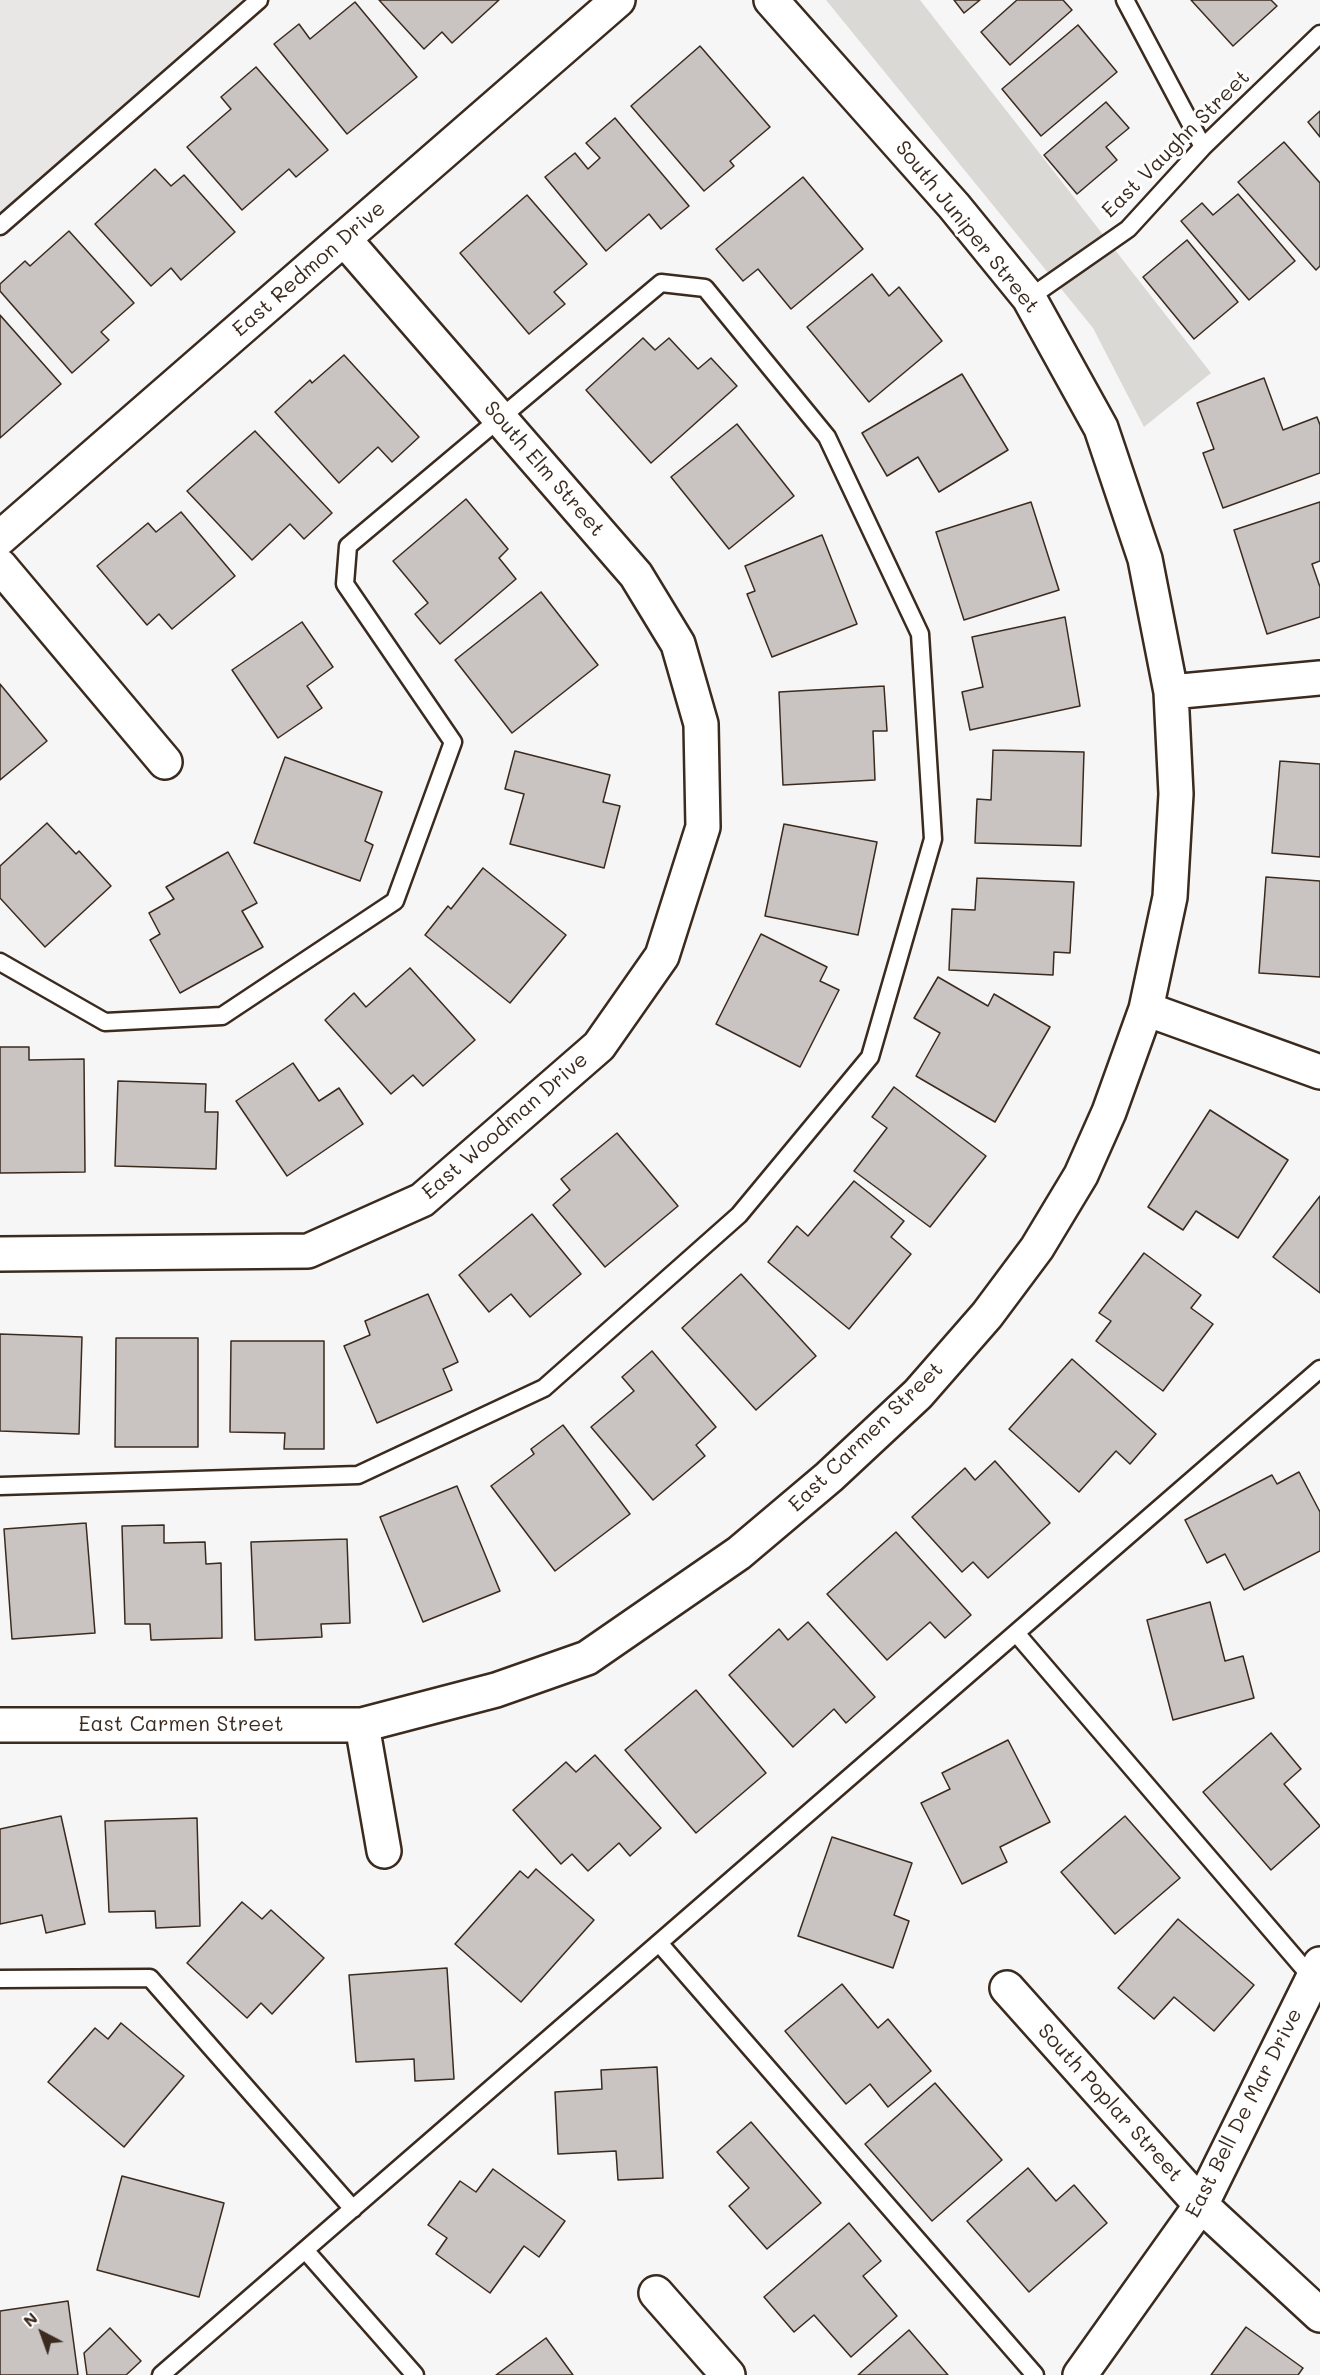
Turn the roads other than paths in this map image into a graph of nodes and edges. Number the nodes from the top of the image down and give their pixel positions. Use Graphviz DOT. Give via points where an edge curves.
graph roads {
  1 [pos="259,0"];
  2 [pos="618,0"];
  3 [pos="771,0"];
  4 [pos="1125,0"];
  5 [pos="1320,34"];
  6 [pos="1203,147"];
  7 [pos="0,226"];
  8 [pos="344,239"];
  9 [pos="1029,298"];
  10 [pos="499,417"];
  11 [pos="0,538"];
  12 [pos="0,566"];
  13 [pos="1320,678"];
  14 [pos="1171,692"];
  15 [pos="701,724"];
  16 [pos="165,762"];
  17 [pos="0,962"];
  18 [pos="1146,1009"];
  19 [pos="1320,1072"];
  20 [pos="0,1254"];
  21 [pos="1320,1369"];
  22 [pos="0,1486"];
  23 [pos="1016,1633"];
  24 [pos="0,1725"];
  25 [pos="362,1725"];
  26 [pos="384,1851"];
  27 [pos="659,1943"];
  28 [pos="1316,1971"];
  29 [pos="0,1979"];
  30 [pos="1007,1988"];
  31 [pos="1201,2205"];
  32 [pos="353,2209"];
  33 [pos="306,2250"];
  34 [pos="656,2293"];
  35 [pos="1320,2315"];
  36 [pos="161,2375"];
  37 [pos="415,2375"];
  38 [pos="728,2375"];
  39 [pos="1035,2375"];
  40 [pos="1080,2375"];
  1 -- 7 [label="lane"];
  2 -- 8 [label="street, East Redmon Drive"];
  3 -- 9 [label="street, South Juniper Street" via="954,206"];
  4 -- 6 [label="lane"];
  5 -- 6 [label="lane, East Vaughn Street"];
  6 -- 9 [label="lane, East Vaughn Street" via="1128,229"];
  8 -- 10 [label="street, South Elm Street"];
  8 -- 11 [label="street, East Redmon Drive"];
  9 -- 14 [label="street, South Juniper Street" via="1101,428 1145,559"];
  10 -- 15 [label="street, South Elm Street" via="636,575 678,644"];
  10 -- 17 [label="lane" via="348,546 345,584 453,742 395,901 222,1016 105,1022"];
  10 -- 22 [label="lane" via="661,283 705,288 827,437 920,634 933,839 870,1057 739,1215 544,1388 358,1475"];
  12 -- 16 [label="street"];
  13 -- 14 [label="street"];
  14 -- 18 [label="street, East Carmen Street" via="1176,794 1170,897"];
  15 -- 20 [label="street, East Woodman Drive" via="703,827 662,956 599,1046 422,1200 308,1251"];
  18 -- 19 [label="street"];
  18 -- 25 [label="street, East Carmen Street" via="1109,1112 1081,1175 1036,1248 987,1315 918,1394 829,1477 739,1553 587,1658 496,1690"];
  21 -- 23 [label="lane"];
  23 -- 27 [label="lane"];
  23 -- 28 [label="lane"];
  24 -- 25 [label="street, East Carmen Street"];
  25 -- 26 [label="street"];
  27 -- 32 [label="lane"];
  27 -- 39 [label="lane"];
  28 -- 31 [label="street, East Bell De Mar Drive"];
  29 -- 32 [label="lane" via="150,1978"];
  30 -- 31 [label="street, South Poplar Street"];
  31 -- 35 [label="street, South Poplar Street"];
  31 -- 40 [label="street, East Bell De Mar Drive"];
  32 -- 33 [label="lane"];
  33 -- 36 [label="lane"];
  33 -- 37 [label="lane"];
  34 -- 38 [label="street"];
}
